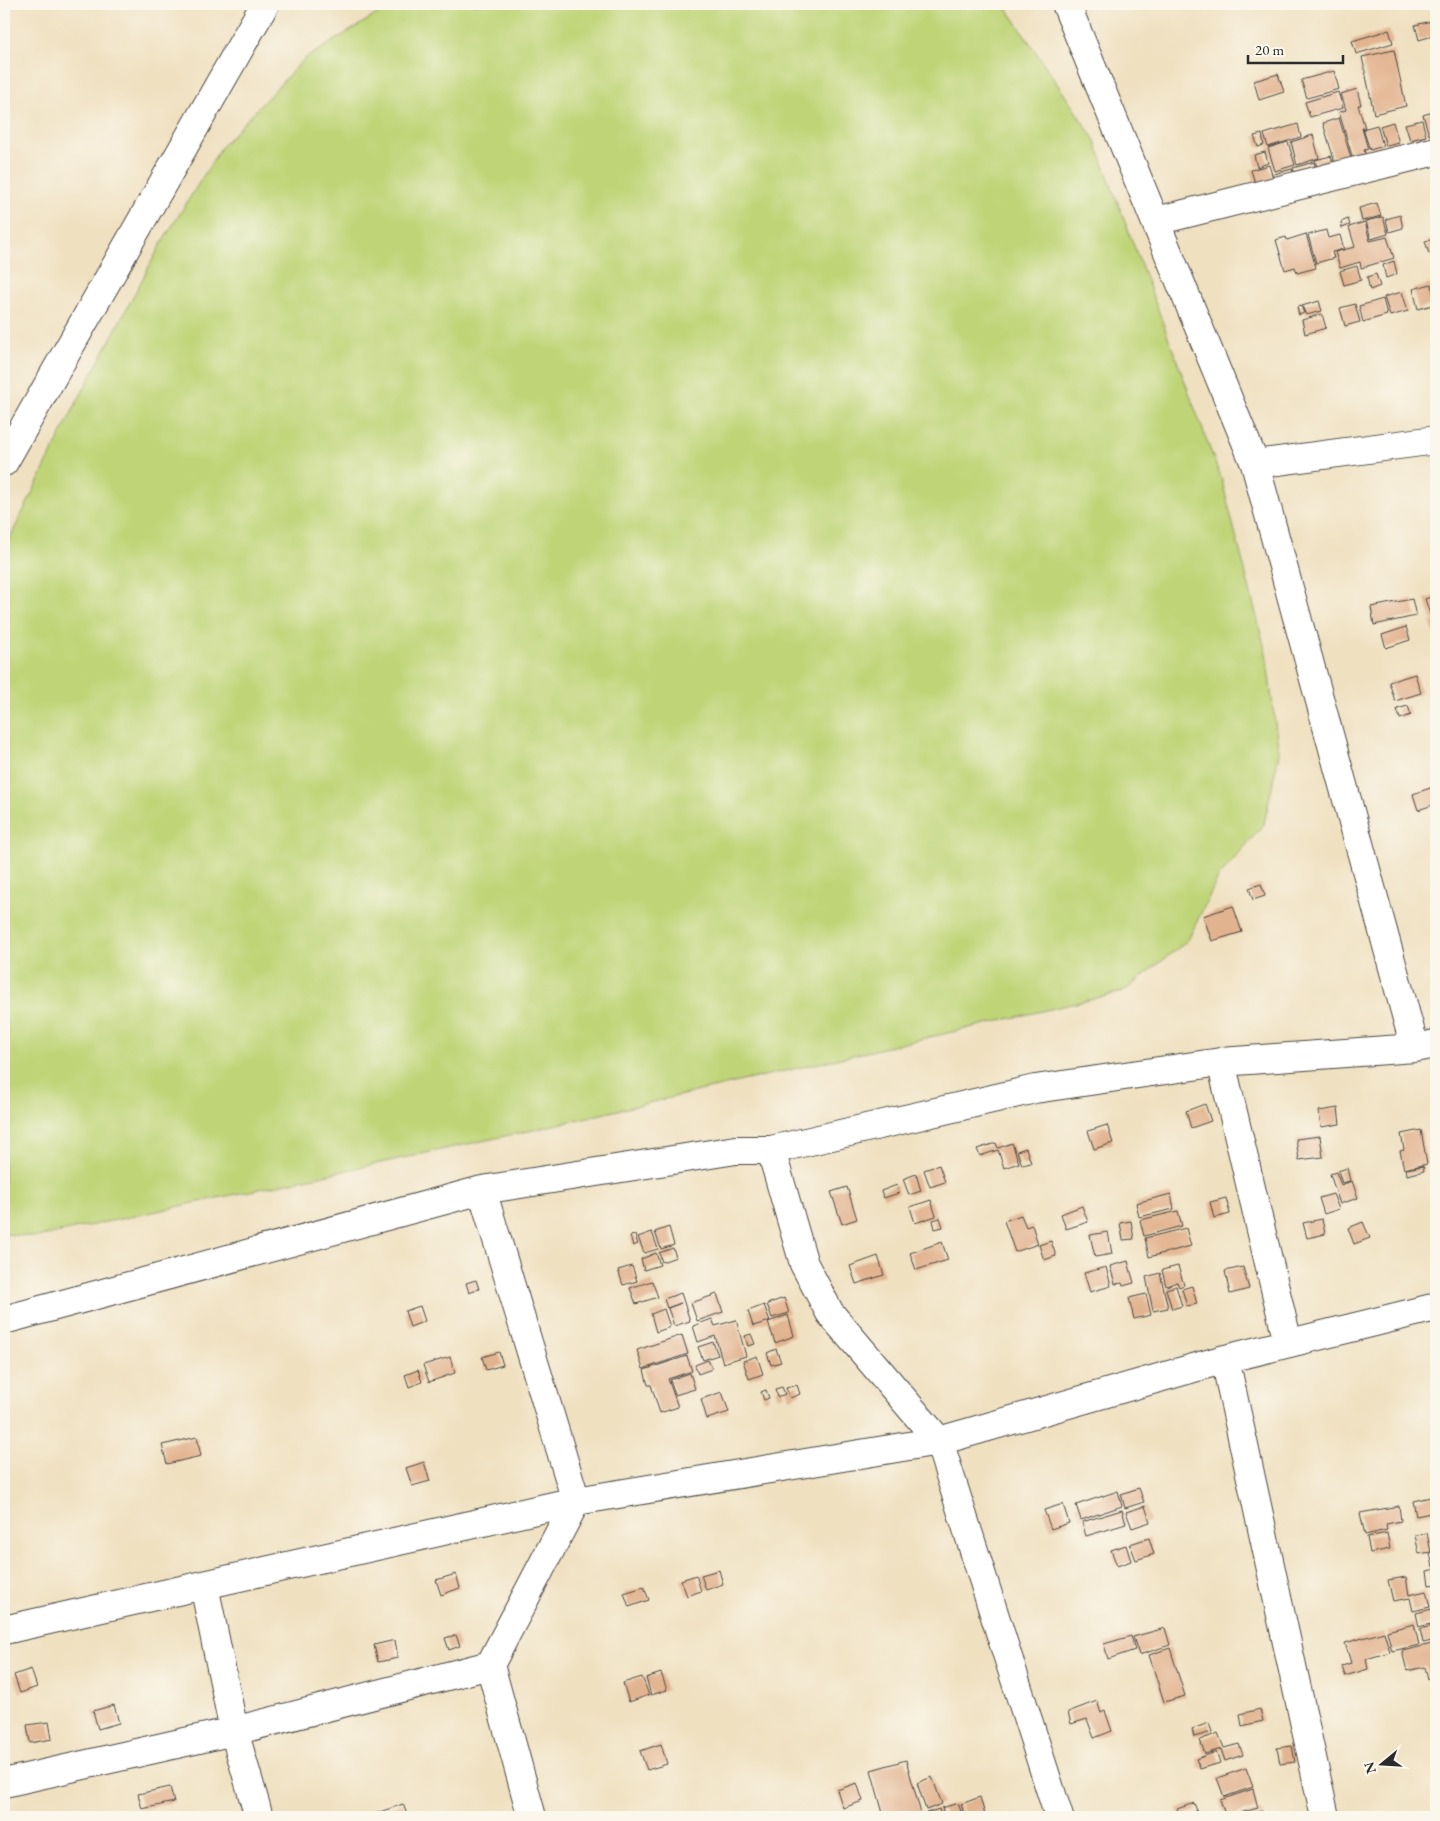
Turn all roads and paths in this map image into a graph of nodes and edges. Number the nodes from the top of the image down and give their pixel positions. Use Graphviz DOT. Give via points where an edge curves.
graph roads {
  1 [pos="265,4"];
  2 [pos="1066,4"];
  3 [pos="1436,151"];
  4 [pos="1156,221"];
  5 [pos="1436,440"];
  6 [pos="4,462"];
  7 [pos="1255,464"];
  8 [pos="1425,1046"];
  9 [pos="1221,1062"];
  10 [pos="771,1150"];
  11 [pos="482,1190"];
  12 [pos="1436,1307"];
  13 [pos="4,1320"];
  14 [pos="1288,1343"];
  15 [pos="1225,1359"];
  16 [pos="939,1441"];
  17 [pos="576,1501"];
  18 [pos="204,1585"];
  19 [pos="4,1630"];
  20 [pos="490,1666"];
  21 [pos="234,1731"];
  22 [pos="4,1783"];
  23 [pos="259,1817"];
  24 [pos="532,1817"];
  25 [pos="1059,1817"];
  26 [pos="1325,1817"];
  1 -- 6 [label="street"];
  2 -- 4 [label="street"];
  3 -- 4 [label="street"];
  4 -- 7 [label="street"];
  5 -- 7 [label="street"];
  7 -- 8 [label="street"];
  8 -- 9 [label="street"];
  9 -- 10 [label="street" via="1035,1089"];
  9 -- 14 [label="street"];
  10 -- 11 [label="street" via="736,1150"];
  10 -- 16 [label="street" via="804,1264 830,1313"];
  11 -- 13 [label="street"];
  11 -- 17 [label="street"];
  12 -- 14 [label="street"];
  14 -- 15 [label="street"];
  15 -- 16 [label="street"];
  15 -- 26 [label="street"];
  16 -- 17 [label="street"];
  16 -- 25 [label="street"];
  17 -- 18 [label="street"];
  17 -- 20 [label="street"];
  18 -- 19 [label="street"];
  18 -- 21 [label="street"];
  20 -- 21 [label="street"];
  20 -- 24 [label="street"];
  21 -- 22 [label="street"];
  21 -- 23 [label="street"];
}
